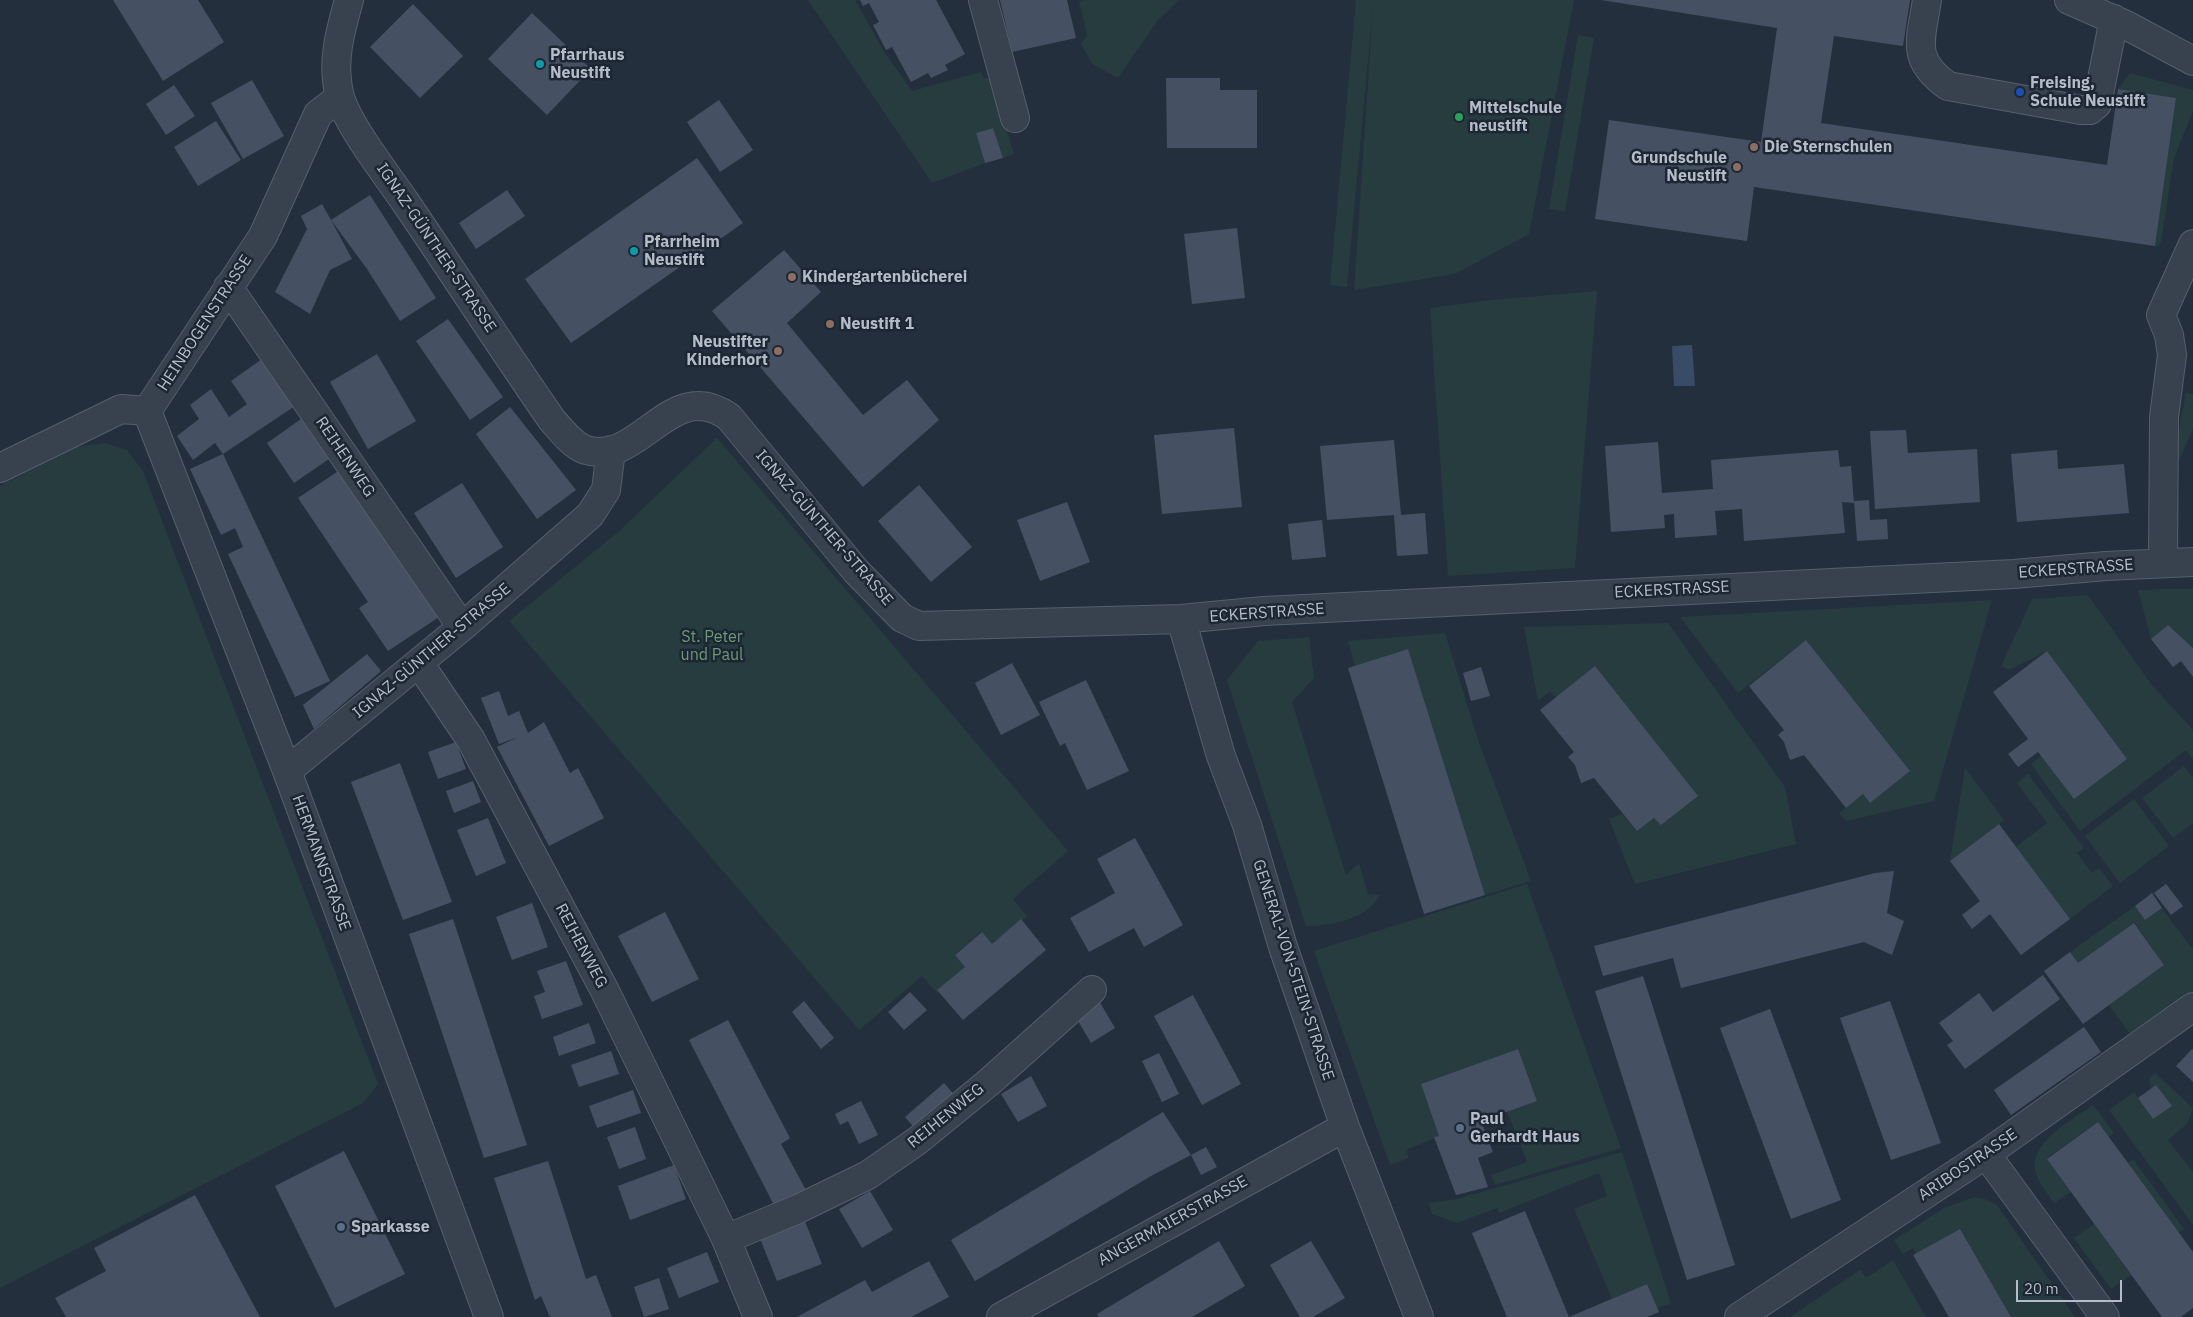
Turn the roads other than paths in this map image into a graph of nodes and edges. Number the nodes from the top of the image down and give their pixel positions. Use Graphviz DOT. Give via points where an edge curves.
graph roads {
  1 [pos="349,0"];
  2 [pos="983,0"];
  3 [pos="1927,0"];
  4 [pos="2069,0"];
  5 [pos="2114,19"];
  6 [pos="2193,61"];
  7 [pos="340,97"];
  8 [pos="1015,118"];
  9 [pos="2193,244"];
  10 [pos="228,287"];
  11 [pos="147,411"];
  12 [pos="611,450"];
  13 [pos="0,468"];
  14 [pos="2163,562"];
  15 [pos="2193,562"];
  16 [pos="1181,619"];
  17 [pos="462,627"];
  18 [pos="419,663"];
  19 [pos="287,771"];
  20 [pos="1092,990"];
  21 [pos="2193,1007"];
  22 [pos="1345,1127"];
  23 [pos="1986,1154"];
  24 [pos="726,1239"];
  25 [pos="490,1317"];
  26 [pos="758,1317"];
  27 [pos="1001,1317"];
  28 [pos="1419,1317"];
  29 [pos="1739,1317"];
  30 [pos="2105,1317"];
  1 -- 7 [label="street, IGNAZ-GÜNTHER-STRASSE" via="337,46"];
  2 -- 8 [label="street"];
  3 -- 5 [label="street" via="1920,50 1922,58 1942,82 1948,86 2081,110 2090,110 2097,104"];
  4 -- 5 [label="street"];
  5 -- 6 [label="street"];
  7 -- 10 [label="street, HEINBOGENSTRASSE" via="318,114 263,236"];
  7 -- 12 [label="street, IGNAZ-GÜNTHER-STRASSE" via="376,158 552,420 585,450"];
  9 -- 14 [label="street" via="2162,315 2172,355 2164,417"];
  10 -- 11 [label="street, HEINBOGENSTRASSE"];
  10 -- 17 [label="street, REIHENWEG"];
  11 -- 13 [label="street" via="121,409"];
  11 -- 19 [label="street, HERMANNSTRASSE"];
  12 -- 16 [label="street, IGNAZ-GÜNTHER-STRASSE" via="687,407 708,406 719,410 729,417 856,571 902,618 919,626"];
  12 -- 17 [label="street, IGNAZ-GÜNTHER-STRASSE" via="606,490 590,515"];
  14 -- 15 [label="street, ECKERSTRASSE"];
  14 -- 16 [label="street, ECKERSTRASSE" via="2014,574 1264,611"];
  16 -- 22 [label="street, GENERAL-VON-STEIN-STRASSE" via="1282,947"];
  17 -- 18 [label="street, IGNAZ-GÜNTHER-STRASSE"];
  18 -- 19 [label="street, IGNAZ-GÜNTHER-STRASSE"];
  18 -- 24 [label="street, REIHENWEG" via="471,740 624,1029"];
  19 -- 25 [label="street, HERMANNSTRASSE"];
  20 -- 24 [label="street, REIHENWEG" via="988,1083 868,1176"];
  21 -- 23 [label="street, ARIBOSTRASSE"];
  22 -- 27 [label="street, ANGERMAIERSTRASSE"];
  22 -- 28 [label="street, GENERAL-VON-STEIN-STRASSE"];
  23 -- 29 [label="street, ARIBOSTRASSE"];
  23 -- 30 [label="street"];
  24 -- 26 [label="street, REIHENWEG"];
}
